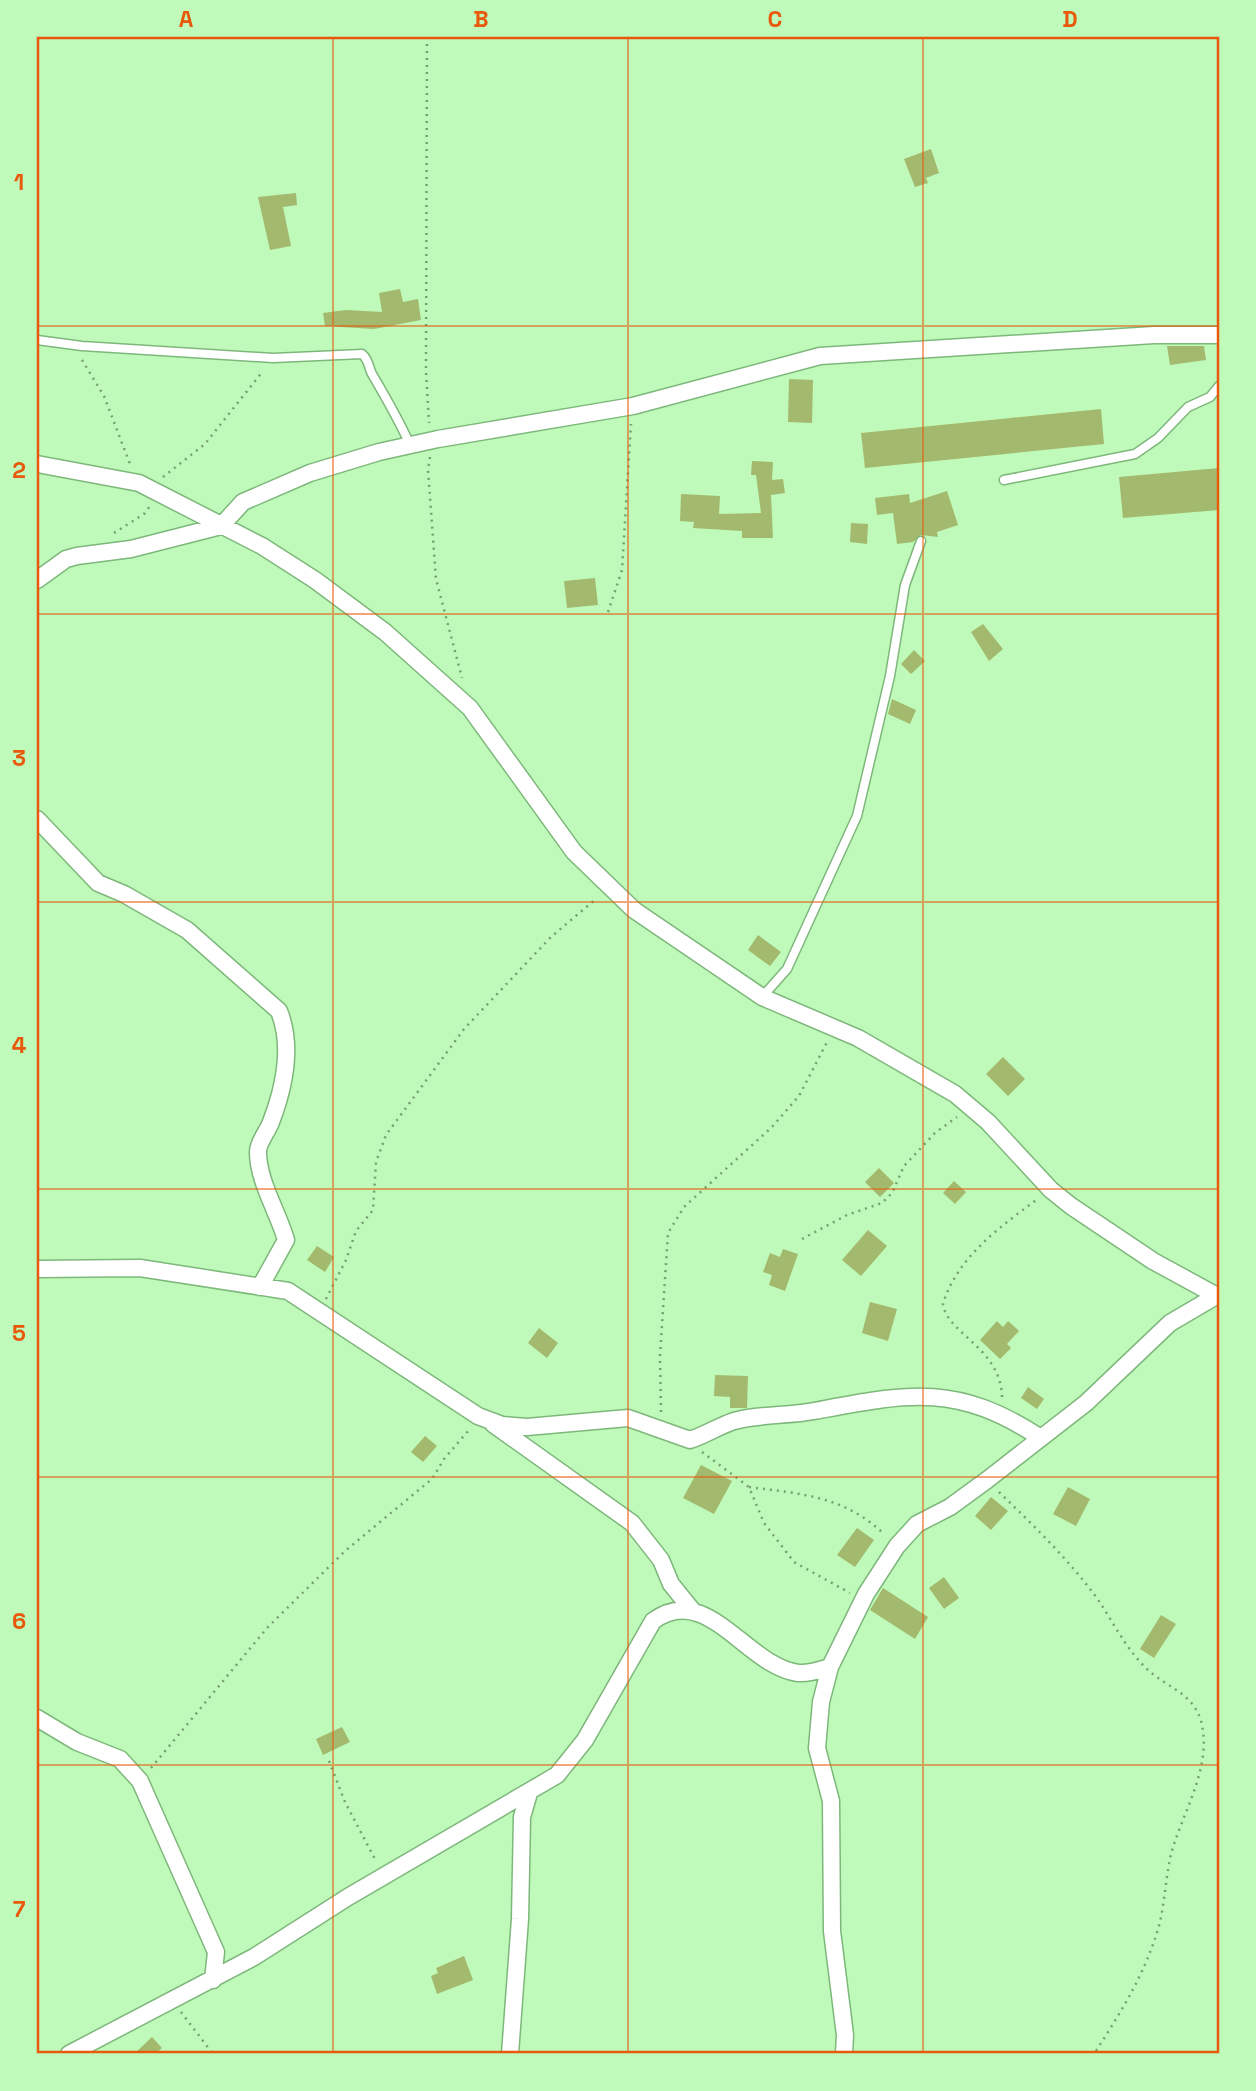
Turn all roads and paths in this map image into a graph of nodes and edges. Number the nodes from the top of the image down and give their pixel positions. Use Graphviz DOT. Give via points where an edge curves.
graph roads {
  1 [pos="427,37"];
  2 [pos="1219,335"];
  3 [pos="37,340"];
  4 [pos="60,342"];
  5 [pos="274,358"];
  6 [pos="1219,386"];
  7 [pos="633,407"];
  8 [pos="435,440"];
  9 [pos="410,445"];
  10 [pos="37,464"];
  11 [pos="132,467"];
  12 [pos="1004,480"];
  13 [pos="161,494"];
  14 [pos="221,526"];
  15 [pos="113,534"];
  16 [pos="921,541"];
  17 [pos="37,580"];
  18 [pos="608,612"];
  19 [pos="470,708"];
  20 [pos="37,819"];
  21 [pos="610,887"];
  22 [pos="762,997"];
  23 [pos="833,1030"];
  24 [pos="971,1107"];
  25 [pos="1051,1190"];
  26 [pos="802,1239"];
  27 [pos="37,1269"];
  28 [pos="260,1287"];
  29 [pos="1218,1297"];
  30 [pos="319,1311"];
  31 [pos="1008,1417"];
  32 [pos="484,1419"];
  33 [pos="661,1432"];
  34 [pos="1039,1437"];
  35 [pos="690,1440"];
  36 [pos="987,1480"];
  37 [pos="749,1487"];
  38 [pos="897,1546"];
  39 [pos="866,1594"];
  40 [pos="692,1611"];
  41 [pos="830,1667"];
  42 [pos="37,1718"];
  43 [pos="330,1761"];
  44 [pos="140,1781"];
  45 [pos="529,1793"];
  46 [pos="381,1878"];
  47 [pos="214,1980"];
  48 [pos="172,2002"];
  49 [pos="845,2035"];
  50 [pos="68,2054"];
  51 [pos="213,2054"];
  52 [pos="510,2054"];
  53 [pos="844,2054"];
  54 [pos="854,2054"];
  55 [pos="1094,2054"];
  1 -- 8 [label="path" via="426,371"];
  2 -- 7 [label="street" via="820,356"];
  3 -- 4 [label="lane"];
  4 -- 5 [label="lane"];
  4 -- 11 [label="path" via="96,378"];
  5 -- 9 [label="lane" via="362,354 395,409"];
  5 -- 13 [label="path" via="194,456 165,473 159,483"];
  6 -- 12 [label="lane" via="1135,454"];
  7 -- 8 [label="street"];
  7 -- 18 [label="path" via="622,570"];
  8 -- 9 [label="street"];
  8 -- 19 [label="path" via="428,470 436,579"];
  9 -- 14 [label="street" via="310,473 243,502"];
  10 -- 13 [label="street" via="139,483"];
  13 -- 14 [label="street"];
  13 -- 15 [label="path" via="144,514"];
  14 -- 17 [label="street" via="131,549 66,559"];
  14 -- 19 [label="street" via="315,580 385,632"];
  16 -- 22 [label="lane" via="905,585 890,676 857,816 787,970"];
  19 -- 21 [label="street" via="574,852"];
  20 -- 28 [label="street" via="98,883 187,930 279,1011 285,1026 285,1070 275,1112 258,1149 261,1171 286,1240"];
  21 -- 22 [label="street" via="634,910"];
  21 -- 30 [label="path" via="551,937 464,1029 386,1135 376,1162 373,1210 356,1231"];
  22 -- 23 [label="street" via="808,1014"];
  23 -- 24 [label="street" via="893,1057"];
  23 -- 33 [label="path" via="799,1097 684,1207 668,1233 660,1356"];
  24 -- 25 [label="street"];
  24 -- 26 [label="path" via="935,1133 904,1166 892,1194 882,1203"];
  25 -- 29 [label="street" via="1097,1225"];
  25 -- 31 [label="path" via="973,1254 959,1269 943,1304 995,1367"];
  27 -- 28 [label="street" via="140,1268"];
  28 -- 30 [label="street" via="288,1291"];
  29 -- 34 [label="street" via="1170,1324 1086,1402"];
  30 -- 32 [label="street"];
  31 -- 34 [label="street"];
  31 -- 35 [label="street" via="976,1404 916,1395 734,1421"];
  32 -- 33 [label="street" via="527,1427 628,1418"];
  32 -- 40 [label="street" via="632,1522"];
  32 -- 44 [label="path" via="432,1479 345,1551 267,1628"];
  33 -- 35 [label="street"];
  34 -- 36 [label="street"];
  35 -- 37 [label="path"];
  36 -- 38 [label="street" via="917,1524"];
  36 -- 55 [label="path" via="1092,1590 1123,1643 1147,1670 1193,1703 1200,1720 1202,1764 1171,1854 1160,1921 1148,1959 1129,2000"];
  37 -- 38 [label="path" via="828,1500 863,1514"];
  37 -- 39 [label="path" via="764,1523 794,1562 852,1594"];
  38 -- 39 [label="street"];
  39 -- 41 [label="street"];
  40 -- 41 [label="street" via="797,1673"];
  40 -- 45 [label="street" via="667,1611 653,1621 585,1740 557,1775"];
  41 -- 49 [label="street" via="817,1748 831,1801 832,1931"];
  42 -- 44 [label="street" via="120,1759"];
  43 -- 46 [label="path" via="350,1811 373,1850"];
  44 -- 47 [label="street" via="216,1952"];
  45 -- 46 [label="street"];
  45 -- 52 [label="street" via="522,1816"];
  46 -- 47 [label="street"];
  47 -- 48 [label="street"];
  48 -- 50 [label="street"];
  48 -- 51 [label="path"];
  49 -- 53 [label="street"];
  49 -- 54 [label="street"];
}
